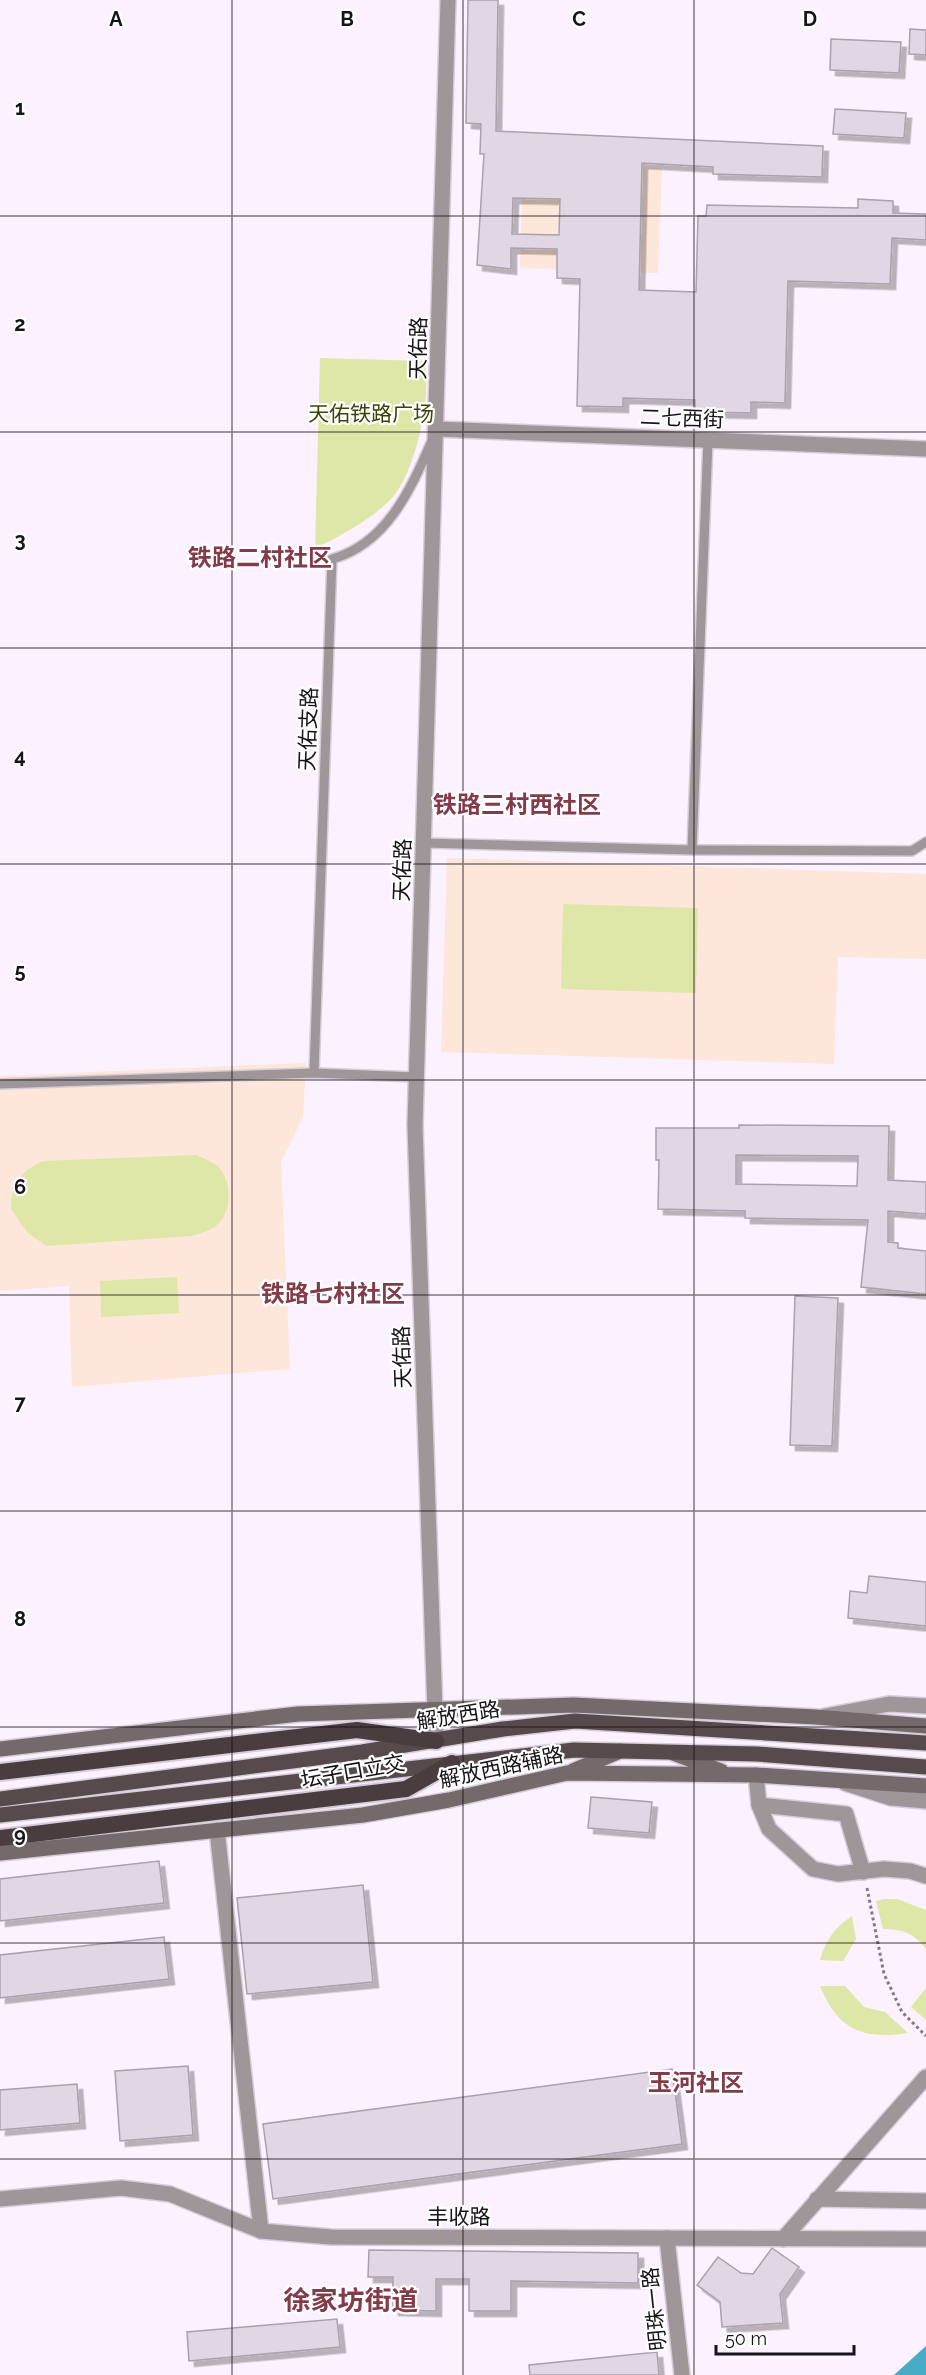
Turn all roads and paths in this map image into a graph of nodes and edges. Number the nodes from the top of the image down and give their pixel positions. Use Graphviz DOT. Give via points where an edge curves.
graph roads {
  1 [pos="448,0"];
  2 [pos="437,429"];
  3 [pos="708,440"];
  4 [pos="926,449"];
  5 [pos="926,842"];
  6 [pos="424,843"];
  7 [pos="692,850"];
  8 [pos="314,1073"];
  9 [pos="416,1077"];
  10 [pos="0,1084"];
  11 [pos="573,1705"];
  12 [pos="926,1706"];
  13 [pos="435,1709"];
  14 [pos="723,1713"];
  15 [pos="816,1717"];
  16 [pos="625,1724"];
  17 [pos="673,1726"];
  18 [pos="926,1726"];
  19 [pos="436,1741"];
  20 [pos="926,1743"];
  21 [pos="0,1749"];
  22 [pos="620,1751"];
  23 [pos="670,1752"];
  24 [pos="452,1763"];
  25 [pos="926,1767"];
  26 [pos="0,1772"];
  27 [pos="567,1773"];
  28 [pos="730,1775"];
  29 [pos="756,1775"];
  30 [pos="834,1780"];
  31 [pos="926,1786"];
  32 [pos="0,1799"];
  33 [pos="926,1801"];
  34 [pos="759,1805"];
  35 [pos="0,1815"];
  36 [pos="217,1830"];
  37 [pos="0,1838"];
  38 [pos="0,1853"];
  39 [pos="863,1872"];
  40 [pos="926,1876"];
  41 [pos="926,2036"];
  42 [pos="926,2077"];
  43 [pos="0,2199"];
  44 [pos="817,2199"];
  45 [pos="926,2201"];
  46 [pos="261,2230"];
  47 [pos="667,2238"];
  48 [pos="783,2239"];
  49 [pos="926,2239"];
  50 [pos="682,2375"];
  1 -- 2 [label="street, 天佑路"];
  2 -- 3 [label="street, 二七西街"];
  2 -- 6 [label="street, 天佑路"];
  2 -- 8 [label="lane, 天佑支路" via="396,512 352,554 332,559"];
  3 -- 4 [label="street, 二七西街"];
  3 -- 7 [label="lane"];
  5 -- 7 [label="lane" via="912,851"];
  6 -- 7 [label="lane"];
  6 -- 9 [label="street, 天佑路"];
  8 -- 9 [label="lane"];
  8 -- 10 [label="lane"];
  9 -- 13 [label="street, 天佑路"];
  11 -- 13 [label="main road"];
  11 -- 14 [label="main road"];
  11 -- 16 [label="main road"];
  12 -- 15 [label="street" via="889,1704"];
  13 -- 19 [label="street, 天佑路"];
  13 -- 21 [label="main road" via="298,1714"];
  14 -- 15 [label="main road"];
  14 -- 17 [label="main road"];
  15 -- 18 [label="main road"];
  16 -- 17 [label="main road, 解放西路"];
  16 -- 19 [label="main road, 解放西路" via="575,1721"];
  17 -- 20 [label="main road, 解放西路"];
  19 -- 26 [label="highway, 坛子口立交" via="357,1730"];
  19 -- 32 [label="main road, 解放西路"];
  22 -- 23 [label="main road"];
  22 -- 24 [label="main road" via="574,1750"];
  22 -- 27 [label="main road"];
  23 -- 25 [label="main road" via="756,1754"];
  23 -- 28 [label="main road"];
  24 -- 35 [label="main road"];
  24 -- 37 [label="highway, 坛子口立交" via="406,1789"];
  27 -- 28 [label="main road, 解放西路辅路"];
  27 -- 36 [label="main road, 解放西路辅路" via="363,1815"];
  28 -- 29 [label="main road, 解放西路辅路"];
  29 -- 30 [label="main road, 解放西路辅路"];
  29 -- 34 [label="street"];
  30 -- 31 [label="main road, 解放西路辅路"];
  30 -- 33 [label="street, 解放西路辅路" via="891,1798"];
  34 -- 39 [label="street" via="769,1829 813,1869 838,1875"];
  34 -- 39 [label="street" via="846,1814"];
  36 -- 38 [label="main road, 解放西路辅路"];
  36 -- 46 [label="street"];
  39 -- 40 [label="street" via="884,1869"];
  39 -- 41 [label="path" via="884,1974 902,2012"];
  42 -- 44 [label="street"];
  43 -- 46 [label="street, 丰收路" via="121,2188 170,2194"];
  44 -- 45 [label="street"];
  44 -- 48 [label="street"];
  46 -- 47 [label="street, 丰收路" via="331,2237"];
  47 -- 48 [label="street, 丰收路"];
  47 -- 50 [label="street, 明珠一路"];
  48 -- 49 [label="street, 丰收路"];
}
